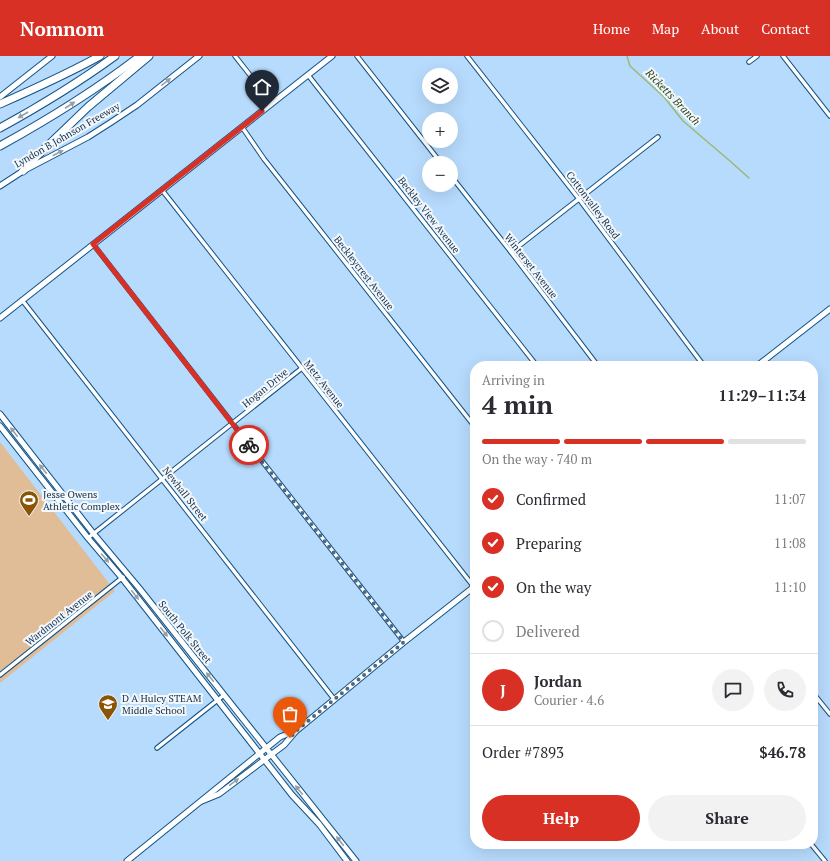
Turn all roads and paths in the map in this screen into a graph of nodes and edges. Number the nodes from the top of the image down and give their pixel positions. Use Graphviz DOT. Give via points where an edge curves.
graph roads {
  1 [pos="52,56"];
  2 [pos="100,56"];
  3 [pos="114,56"];
  4 [pos="140,56"];
  5 [pos="149,56"];
  6 [pos="200,56"];
  7 [pos="235,56"];
  8 [pos="356,56"];
  9 [pos="467,56"];
  10 [pos="757,56"];
  11 [pos="783,56"];
  12 [pos="330,57"];
  13 [pos="748,62"];
  14 [pos="308,75"];
  15 [pos="0,97"];
  16 [pos="272,103"];
  17 [pos="0,104"];
  18 [pos="830,116"];
  19 [pos="242,127"];
  20 [pos="0,128"];
  21 [pos="658,137"];
  22 [pos="0,146"];
  23 [pos="435,156"];
  24 [pos="24,171"];
  25 [pos="458,185"];
  26 [pos="0,186"];
  27 [pos="162,190"];
  28 [pos="579,199"];
  29 [pos="93,244"];
  30 [pos="511,252"];
  31 [pos="22,300"];
  32 [pos="830,309"];
  33 [pos="0,318"];
  34 [pos="533,361"];
  35 [pos="594,361"];
  36 [pos="700,361"];
  37 [pos="763,361"];
  38 [pos="302,368"];
  39 [pos="0,414"];
  40 [pos="470,421"];
  41 [pos="233,424"];
  42 [pos="0,426"];
  43 [pos="28,449"];
  44 [pos="22,454"];
  45 [pos="162,479"];
  46 [pos="93,533"];
  47 [pos="88,538"];
  48 [pos="128,574"];
  49 [pos="122,578"];
  50 [pos="470,582"];
  51 [pos="470,590"];
  52 [pos="154,607"];
  53 [pos="148,612"];
  54 [pos="404,642"];
  55 [pos="186,647"];
  56 [pos="180,652"];
  57 [pos="0,675"];
  58 [pos="224,695"];
  59 [pos="334,699"];
  60 [pos="818,699"];
  61 [pos="218,700"];
  62 [pos="830,714"];
  63 [pos="296,731"];
  64 [pos="157,748"];
  65 [pos="266,749"];
  66 [pos="259,754"];
  67 [pos="271,755"];
  68 [pos="264,760"];
  69 [pos="202,800"];
  70 [pos="324,820"];
  71 [pos="319,824"];
  72 [pos="815,849"];
  73 [pos="127,861"];
  74 [pos="347,861"];
  75 [pos="356,861"];
  76 [pos="825,861"];
  1 -- 15 [label="main road"];
  2 -- 17 [label="highway"];
  3 -- 20 [label="highway, one-way" via="47,102"];
  22 -- 4 [label="highway, one-way" via="61,111"];
  5 -- 24 [label="highway" via="88,107 36,156"];
  24 -- 6 [label="main road, Lyndon B Johnson Freeway, one-way" via="110,123"];
  7 -- 16 [label="street"];
  8 -- 23 [label="street"];
  9 -- 28 [label="street, Cottonvalley Road"];
  10 -- 13 [label="street"];
  11 -- 18 [label="street"];
  12 -- 14 [label="main road"];
  14 -- 16 [label="main road"];
  14 -- 34 [label="street, Beckley View Avenue"];
  16 -- 19 [label="main road"];
  19 -- 27 [label="main road"];
  19 -- 40 [label="street, Beckleycrest Avenue" via="264,159"];
  21 -- 28 [label="street"];
  24 -- 26 [label="main road, Lyndon B Johnson Freeway"];
  25 -- 30 [label="street, Winterset Avenue"];
  27 -- 29 [label="main road"];
  27 -- 38 [label="street, Metz Avenue"];
  28 -- 30 [label="street"];
  28 -- 36 [label="street, Cottonvalley Road"];
  29 -- 31 [label="main road"];
  29 -- 41 [label="street"];
  30 -- 35 [label="street, Winterset Avenue"];
  31 -- 33 [label="main road"];
  31 -- 45 [label="street, Newhall Street"];
  32 -- 37 [label="main road"];
  38 -- 41 [label="street, Hogan Drive"];
  38 -- 50 [label="street, Metz Avenue"];
  43 -- 39 [label="main road, South Polk Street, one-way"];
  41 -- 45 [label="street, Hogan Drive"];
  41 -- 54 [label="street"];
  42 -- 44 [label="main road, South Polk Street"];
  43 -- 44 [label="main road"];
  46 -- 43 [label="main road, South Polk Street, one-way"];
  44 -- 47 [label="main road, South Polk Street"];
  45 -- 46 [label="street, Hogan Drive"];
  45 -- 59 [label="street, Newhall Street"];
  46 -- 47 [label="street, Hogan Drive"];
  46 -- 48 [label="main road, South Polk Street"];
  47 -- 49 [label="main road, South Polk Street, one-way"];
  48 -- 49 [label="street, Wardmont Avenue"];
  48 -- 52 [label="main road, South Polk Street"];
  49 -- 53 [label="main road, South Polk Street, one-way"];
  49 -- 57 [label="street, Wardmont Avenue"];
  51 -- 54 [label="main road"];
  52 -- 53 [label="main road"];
  52 -- 55 [label="main road, South Polk Street"];
  53 -- 56 [label="main road, South Polk Street, one-way"];
  54 -- 59 [label="main road"];
  55 -- 56 [label="main road"];
  58 -- 55 [label="main road, South Polk Street, one-way"];
  56 -- 61 [label="main road, South Polk Street"];
  58 -- 61 [label="street"];
  58 -- 65 [label="main road, South Polk Street"];
  59 -- 63 [label="main road"];
  60 -- 62 [label="street"];
  61 -- 64 [label="street"];
  61 -- 66 [label="main road, South Polk Street"];
  63 -- 65 [label="main road" via="280,737"];
  63 -- 67 [label="main road"];
  65 -- 66 [label="main road"];
  65 -- 67 [label="main road, South Polk Street"];
  66 -- 68 [label="main road, South Polk Street"];
  66 -- 69 [label="main road"];
  67 -- 68 [label="main road"];
  70 -- 67 [label="main road, South Polk Street, one-way"];
  69 -- 68 [label="main road, one-way" via="219,794"];
  68 -- 71 [label="main road, South Polk Street"];
  69 -- 73 [label="main road"];
  70 -- 71 [label="main road"];
  75 -- 70 [label="main road, South Polk Street, one-way"];
  71 -- 74 [label="main road, South Polk Street"];
  72 -- 76 [label="street"];
}
